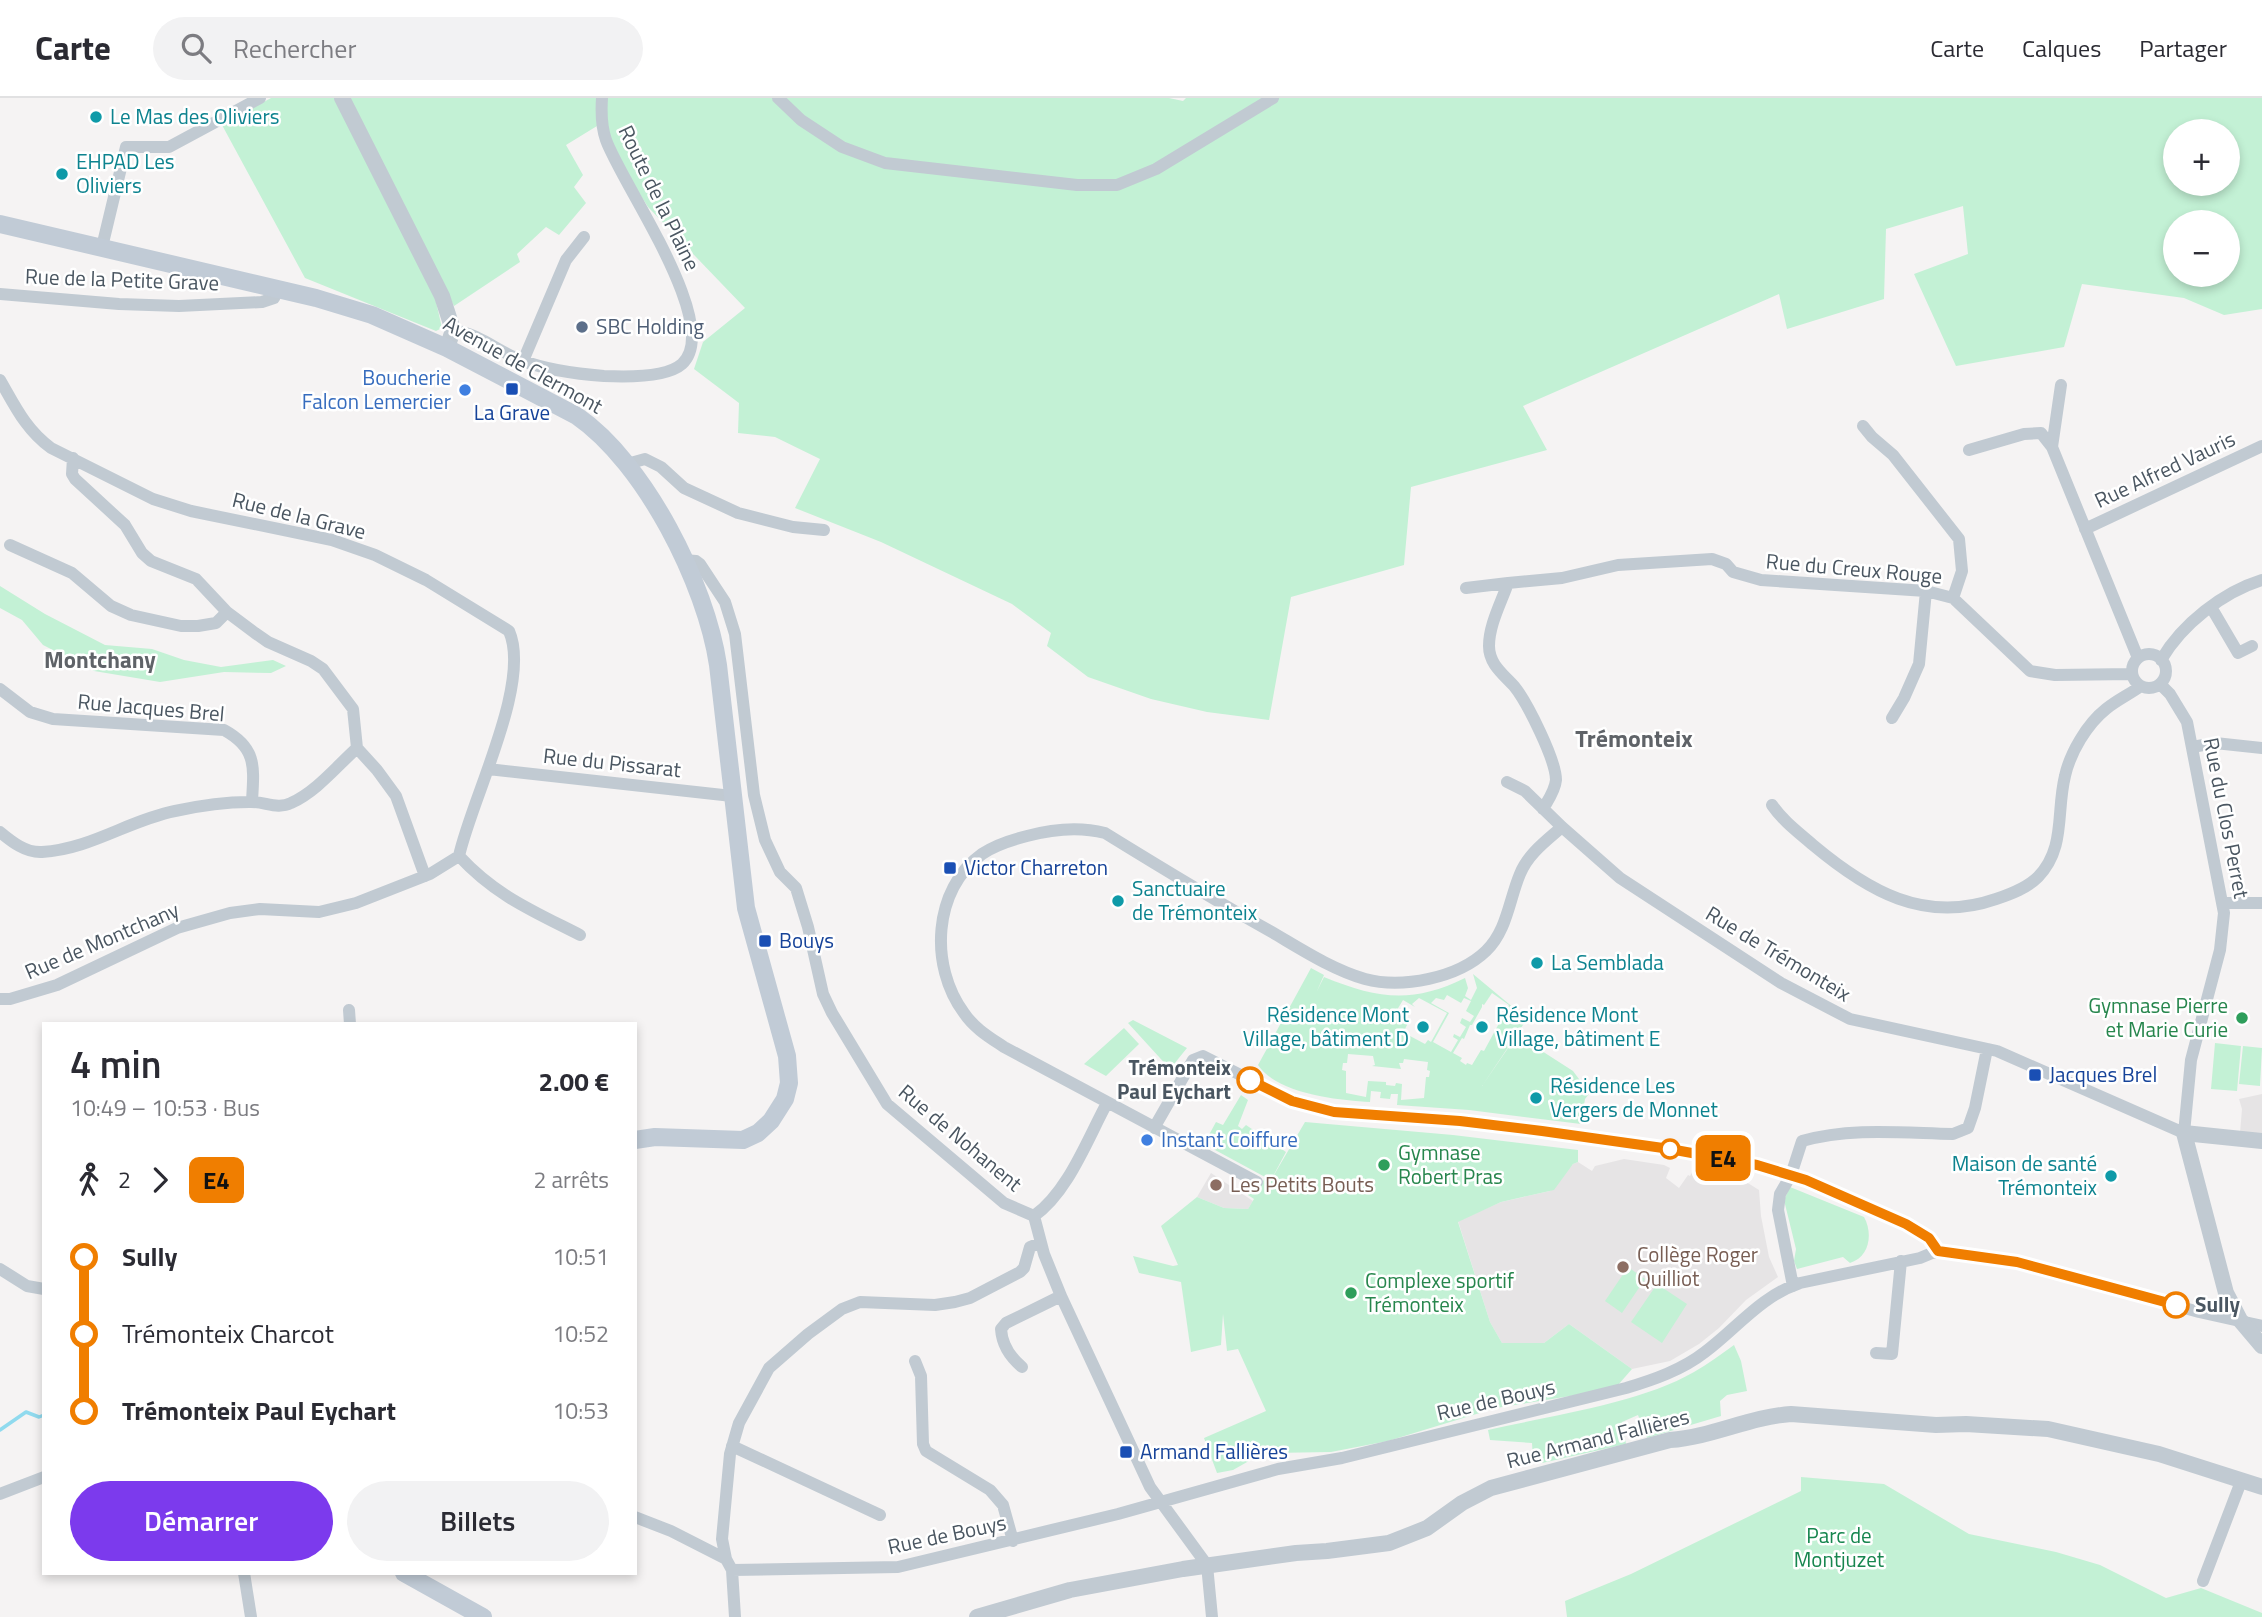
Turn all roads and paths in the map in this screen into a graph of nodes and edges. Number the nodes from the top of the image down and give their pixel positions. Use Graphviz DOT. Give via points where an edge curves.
graph roads {
  1 [pos="260,98"];
  2 [pos="342,98"];
  3 [pos="601,98"];
  4 [pos="778,98"];
  5 [pos="1273,98"];
  6 [pos="0,224"];
  7 [pos="584,237"];
  8 [pos="102,247"];
  9 [pos="278,289"];
  10 [pos="0,294"];
  11 [pos="453,330"];
  12 [pos="447,348"];
  13 [pos="523,361"];
  14 [pos="0,380"];
  15 [pos="2061,385"];
  16 [pos="1863,426"];
  17 [pos="2262,446"];
  18 [pos="2052,447"];
  19 [pos="1969,450"];
  20 [pos="73,458"];
  21 [pos="628,464"];
  22 [pos="2085,529"];
  23 [pos="824,530"];
  24 [pos="10,545"];
  25 [pos="682,560"];
  26 [pos="2262,579"];
  27 [pos="1508,583"];
  28 [pos="1466,588"];
  29 [pos="1926,591"];
  30 [pos="1953,598"];
  31 [pos="2211,607"];
  32 [pos="227,612"];
  33 [pos="2252,646"];
  34 [pos="2138,658"];
  35 [pos="2161,660"];
  36 [pos="2132,674"];
  37 [pos="2160,684"];
  38 [pos="2141,686"];
  39 [pos="0,689"];
  40 [pos="1892,718"];
  41 [pos="2192,747"];
  42 [pos="357,748"];
  43 [pos="2262,748"];
  44 [pos="488,769"];
  45 [pos="1507,782"];
  46 [pos="732,796"];
  47 [pos="252,801"];
  48 [pos="1772,805"];
  49 [pos="1543,809"];
  50 [pos="1562,827"];
  51 [pos="0,832"];
  52 [pos="459,856"];
  53 [pos="425,876"];
  54 [pos="2223,903"];
  55 [pos="2262,903"];
  56 [pos="580,935"];
  57 [pos="0,999"];
  58 [pos="1987,1049"];
  59 [pos="1107,1103"];
  60 [pos="1154,1128"];
  61 [pos="2184,1133"];
  62 [pos="637,1140"];
  63 [pos="2262,1141"];
  64 [pos="1791,1175"];
  65 [pos="1257,1182"];
  66 [pos="1034,1216"];
  67 [pos="1040,1243"];
  68 [pos="1938,1251"];
  69 [pos="1901,1261"];
  70 [pos="0,1269"];
  71 [pos="1793,1286"];
  72 [pos="42,1289"];
  73 [pos="1061,1296"];
  74 [pos="2240,1320"];
  75 [pos="2262,1326"];
  76 [pos="2262,1346"];
  77 [pos="1876,1353"];
  78 [pos="915,1362"];
  79 [pos="1022,1367"];
  80 [pos="732,1446"];
  81 [pos="42,1478"];
  82 [pos="2242,1479"];
  83 [pos="2262,1487"];
  84 [pos="0,1494"];
  85 [pos="1159,1501"];
  86 [pos="880,1515"];
  87 [pos="637,1518"];
  88 [pos="1013,1541"];
  89 [pos="729,1564"];
  90 [pos="1207,1565"];
  91 [pos="244,1575"];
  92 [pos="408,1575"];
  93 [pos="2203,1581"];
  94 [pos="251,1617"];
  95 [pos="483,1617"];
  96 [pos="735,1617"];
  97 [pos="977,1617"];
  98 [pos="1212,1617"];
  1 -- 8 [label="street" via="169,147 126,147"];
  2 -- 11 [label="street" via="430,270"];
  3 -- 13 [label="street, Route de la Plaine" via="607,142 683,293 691,351 674,369 636,376 551,370"];
  4 -- 5 [label="street" via="842,147 885,163 1077,185 1117,185 1156,169"];
  6 -- 8 [label="main road, Avenue de Clermont"];
  7 -- 13 [label="street" via="566,260"];
  8 -- 9 [label="main road, Avenue de Clermont"];
  9 -- 10 [label="street, Rue de la Petite Grave" via="274,298 262,302 179,306"];
  9 -- 12 [label="main road, Avenue de Clermont" via="372,315"];
  11 -- 12 [label="street"];
  11 -- 13 [label="street, Route de la Plaine" via="471,333"];
  12 -- 21 [label="main road, Avenue de Clermont" via="577,415"];
  14 -- 20 [label="street, Rue de la Grave" via="27,428 51,448"];
  15 -- 18 [label="street"];
  16 -- 30 [label="street" via="1893,455 1959,539 1962,572"];
  17 -- 22 [label="street, Rue Alfred Vauris"];
  18 -- 19 [label="street" via="2041,433"];
  18 -- 22 [label="street"];
  20 -- 32 [label="street" via="75,480 125,525 142,553 196,579"];
  20 -- 44 [label="street, Rue de la Grave" via="153,499 332,540 375,555 509,631 515,644 514,666"];
  21 -- 23 [label="street" via="645,459 684,488 738,513"];
  21 -- 25 [label="main road, Avenue de Clermont" via="645,487"];
  22 -- 34 [label="street"];
  24 -- 32 [label="street" via="72,573 111,606 131,615 198,626 216,623"];
  25 -- 46 [label="main road, Avenue de Clermont" via="702,601 715,647"];
  25 -- 66 [label="street, Rue de Nohanent" via="700,564 725,602 739,660 752,783 765,840 780,872 796,888 832,1013 887,1104 1004,1203"];
  26 -- 31 [label="street"];
  27 -- 28 [label="street, Rue du Creux Rouge"];
  27 -- 29 [label="street, Rue du Creux Rouge" via="1562,578 1618,565 1713,559 1733,572 1761,580"];
  27 -- 49 [label="street" via="1493,624 1491,658 1525,702 1554,768 1555,788"];
  29 -- 30 [label="street, Rue du Creux Rouge"];
  29 -- 40 [label="street" via="1919,664"];
  30 -- 36 [label="street, Rue du Creux Rouge" via="2030,671"];
  31 -- 33 [label="street" via="2238,653"];
  31 -- 35 [label="street" via="2177,637"];
  32 -- 42 [label="street" via="268,642 323,669 353,709"];
  34 -- 35 [label="street" via="2147,654"];
  34 -- 36 [label="street"];
  35 -- 37 [label="street" via="2165,675"];
  36 -- 38 [label="street"];
  37 -- 38 [label="street"];
  37 -- 41 [label="street, Rue du Clos Perret" via="2187,722"];
  38 -- 48 [label="street" via="2105,710 2078,745 2065,775 2057,845 2048,864 2028,885 1988,902 1940,908 1893,897 1836,865 1780,818"];
  39 -- 47 [label="street, Rue Jacques Brel" via="30,712 53,719 224,730 245,744 251,755"];
  41 -- 43 [label="street" via="2215,743"];
  41 -- 54 [label="street, Rue du Clos Perret"];
  42 -- 47 [label="street" via="289,804"];
  42 -- 53 [label="street" via="396,796"];
  44 -- 46 [label="street, Rue du Pissarat"];
  44 -- 52 [label="street, Rue de la Grave"];
  45 -- 49 [label="street, Rue de Trémonteix" via="1525,791"];
  46 -- 62 [label="main road, Avenue de Clermont" via="746,908 788,1056 785,1099 765,1128 743,1140"];
  47 -- 51 [label="street" via="175,811 140,820 99,840 43,852 15,844"];
  49 -- 50 [label="street, Rue de Trémonteix"];
  50 -- 58 [label="street, Rue de Trémonteix" via="1620,878 1742,958 1850,1019"];
  50 -- 59 [label="street" via="1529,857 1501,930 1487,951 1451,971 1422,980 1391,982 1367,979 1325,962 1105,833 1060,828 989,850 969,865 951,890 941,930 944,972 952,992 976,1028"];
  52 -- 53 [label="street, Rue de Montchany"];
  52 -- 56 [label="street" via="499,892"];
  53 -- 57 [label="street, Rue de Montchany" via="319,912 260,909 177,928 57,985"];
  54 -- 55 [label="street"];
  54 -- 61 [label="street, Rue du Clos Perret" via="2220,950 2192,1060"];
  58 -- 61 [label="street, Rue de Trémonteix"];
  58 -- 64 [label="street" via="1968,1128 1953,1134 1825,1134 1802,1141"];
  59 -- 60 [label="street"];
  59 -- 66 [label="street" via="1059,1192"];
  60 -- 64 [label="street" via="1193,1060 1203,1056 1310,1107 1670,1149"];
  60 -- 65 [label="street"];
  61 -- 63 [label="street"];
  61 -- 74 [label="street" via="2226,1293"];
  64 -- 68 [label="street" via="1906,1224 1929,1238"];
  64 -- 71 [label="street" via="1780,1194 1778,1210"];
  66 -- 67 [label="street, Rue de Nohanent"];
  67 -- 73 [label="street, Rue de Nohanent"];
  67 -- 80 [label="street" via="1030,1247 1020,1272 970,1298 935,1305 860,1302 842,1310 769,1368 739,1423"];
  68 -- 69 [label="street, Rue de Bouys"];
  68 -- 74 [label="street, Rue de Bouys" via="2017,1262"];
  69 -- 71 [label="street, Rue de Bouys"];
  69 -- 77 [label="street" via="1892,1354"];
  70 -- 72 [label="street" via="27,1286"];
  71 -- 85 [label="street, Rue de Bouys" via="1760,1304 1703,1354 1657,1378 1342,1458 1278,1468"];
  73 -- 79 [label="street" via="1000,1329 1010,1357"];
  73 -- 85 [label="street, Rue de Nohanent"];
  74 -- 75 [label="street, Rue de Bouys"];
  74 -- 76 [label="street"];
  78 -- 88 [label="street" via="921,1376 926,1451 990,1490 1003,1505"];
  80 -- 86 [label="street"];
  80 -- 89 [label="street" via="722,1539"];
  81 -- 84 [label="street"];
  82 -- 83 [label="street, Rue Armand Fallières"];
  82 -- 90 [label="street, Rue Armand Fallières" via="2048,1429 1776,1415 1491,1488 1427,1528 1389,1543"];
  82 -- 93 [label="street"];
  85 -- 88 [label="street, Rue de Bouys"];
  85 -- 90 [label="street, Rue de Nohanent"];
  87 -- 89 [label="street, Rue de Bouys"];
  88 -- 89 [label="street, Rue de Bouys" via="898,1567"];
  89 -- 96 [label="street"];
  90 -- 97 [label="street, Rue Armand Fallières" via="1070,1590"];
  90 -- 98 [label="street"];
  91 -- 94 [label="street"];
  92 -- 95 [label="main road"];
}
